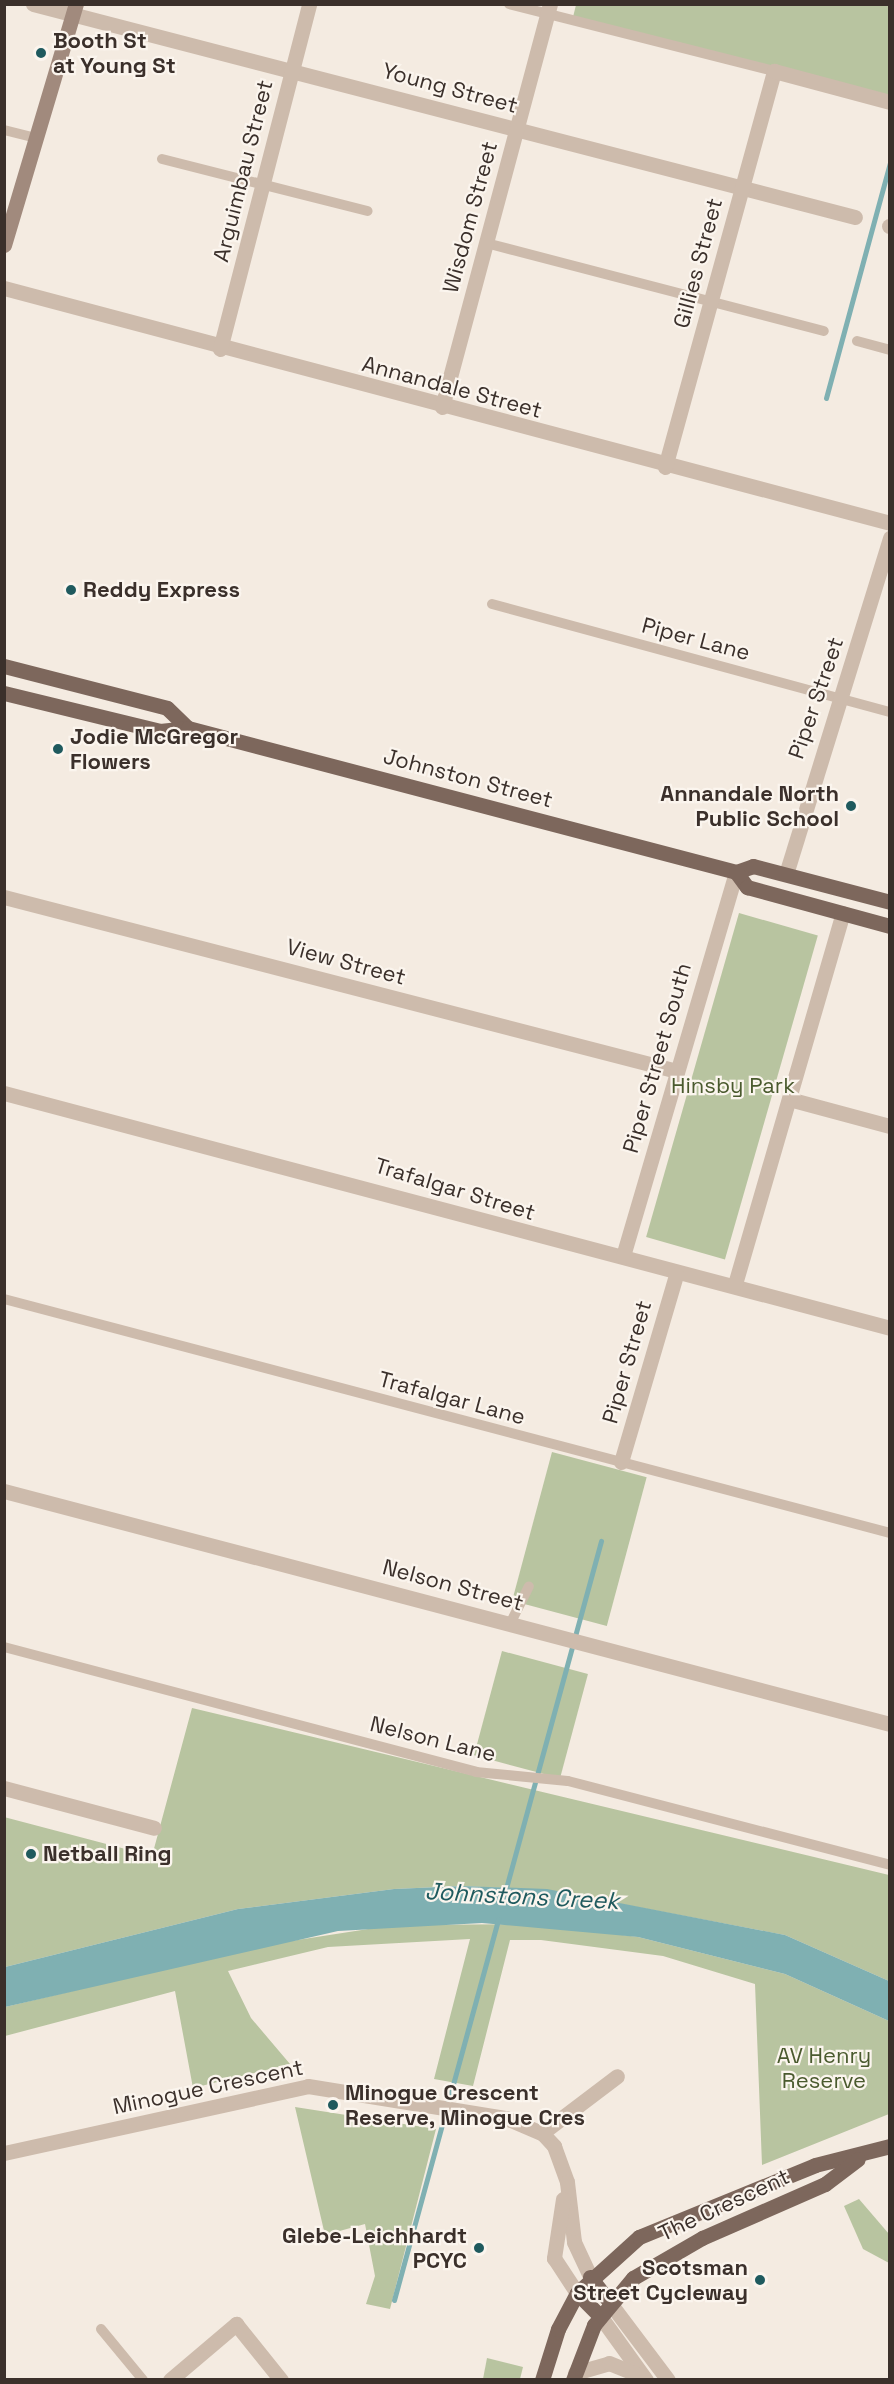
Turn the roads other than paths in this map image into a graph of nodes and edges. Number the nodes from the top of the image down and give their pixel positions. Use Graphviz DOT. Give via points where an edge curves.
graph roads {
  1 [pos="33,4"];
  2 [pos="309,4"];
  3 [pos="509,4"];
  4 [pos="75,10"];
  5 [pos="549,10"];
  6 [pos="292,70"];
  7 [pos="774,71"];
  8 [pos="890,102"];
  9 [pos="4,130"];
  10 [pos="517,130"];
  11 [pos="35,138"];
  12 [pos="162,159"];
  13 [pos="264,185"];
  14 [pos="742,187"];
  15 [pos="368,211"];
  16 [pos="855,217"];
  17 [pos="486,243"];
  18 [pos="4,244"];
  19 [pos="4,288"];
  20 [pos="710,303"];
  21 [pos="824,331"];
  22 [pos="856,341"];
  23 [pos="219,349"];
  24 [pos="890,350"];
  25 [pos="442,407"];
  26 [pos="665,467"];
  27 [pos="890,523"];
  28 [pos="890,537"];
  29 [pos="492,604"];
  30 [pos="4,666"];
  31 [pos="4,693"];
  32 [pos="843,700"];
  33 [pos="890,712"];
  34 [pos="188,728"];
  35 [pos="736,872"];
  36 [pos="786,874"];
  37 [pos="4,897"];
  38 [pos="890,902"];
  39 [pos="843,913"];
  40 [pos="890,926"];
  41 [pos="677,1071"];
  42 [pos="4,1093"];
  43 [pos="789,1099"];
  44 [pos="890,1126"];
  45 [pos="622,1256"];
  46 [pos="676,1275"];
  47 [pos="735,1284"];
  48 [pos="4,1299"];
  49 [pos="890,1328"];
  50 [pos="621,1462"];
  51 [pos="4,1491"];
  52 [pos="890,1533"];
  53 [pos="529,1586"];
  54 [pos="510,1624"];
  55 [pos="4,1647"];
  56 [pos="890,1724"];
  57 [pos="4,1788"];
  58 [pos="154,1828"];
  59 [pos="890,1864"];
  60 [pos="617,2076"];
  61 [pos="542,2133"];
  62 [pos="890,2146"];
  63 [pos="4,2153"];
  64 [pos="861,2157"];
  65 [pos="567,2182"];
  66 [pos="590,2277"];
  67 [pos="577,2293"];
  68 [pos="610,2303"];
  69 [pos="600,2316"];
  70 [pos="101,2329"];
  71 [pos="574,2376"];
  72 [pos="143,2379"];
  73 [pos="170,2379"];
  74 [pos="281,2379"];
  75 [pos="542,2379"];
  76 [pos="646,2379"];
  77 [pos="668,2379"];
  1 -- 4 [label="street, Young Street"];
  2 -- 6 [label="street, Arguimbau Street"];
  3 -- 5 [label="lane"];
  4 -- 6 [label="street, Young Street"];
  4 -- 11 [label="main road"];
  5 -- 7 [label="lane"];
  5 -- 10 [label="street, Wisdom Street"];
  6 -- 10 [label="street, Young Street"];
  6 -- 13 [label="street, Arguimbau Street"];
  7 -- 8 [label="street"];
  7 -- 14 [label="street, Gillies Street"];
  9 -- 11 [label="lane"];
  10 -- 14 [label="street, Young Street"];
  10 -- 17 [label="street, Wisdom Street"];
  11 -- 18 [label="main road"];
  12 -- 13 [label="lane"];
  13 -- 15 [label="lane"];
  13 -- 23 [label="street, Arguimbau Street"];
  14 -- 16 [label="street, Young Street"];
  14 -- 20 [label="street, Gillies Street"];
  17 -- 20 [label="lane"];
  17 -- 25 [label="street, Wisdom Street"];
  19 -- 23 [label="street, Annandale Street"];
  20 -- 21 [label="lane"];
  20 -- 26 [label="street, Gillies Street"];
  22 -- 24 [label="lane"];
  23 -- 25 [label="street, Annandale Street"];
  25 -- 26 [label="street, Annandale Street"];
  26 -- 27 [label="street, Annandale Street"];
  28 -- 32 [label="street, Piper Street"];
  29 -- 32 [label="lane, Piper Lane"];
  30 -- 34 [label="main road, Johnston Street" via="166,708"];
  31 -- 34 [label="main road, Johnston Street" via="160,731"];
  32 -- 33 [label="lane, Piper Lane"];
  32 -- 36 [label="street, Piper Street" via="829,723"];
  34 -- 35 [label="main road, Johnston Street"];
  35 -- 36 [label="main road, Johnston Street" via="753,866"];
  35 -- 39 [label="main road, Johnston Street" via="747,887"];
  35 -- 41 [label="street, Piper Street South"];
  36 -- 38 [label="main road, Johnston Street"];
  37 -- 41 [label="street, View Street"];
  39 -- 40 [label="main road, Johnston Street"];
  39 -- 43 [label="street"];
  41 -- 45 [label="street, Piper Street South"];
  42 -- 45 [label="street, Trafalgar Street"];
  43 -- 44 [label="street"];
  43 -- 47 [label="street"];
  45 -- 46 [label="street, Trafalgar Street" via="662,1265"];
  46 -- 47 [label="street, Trafalgar Street"];
  46 -- 50 [label="street, Piper Street"];
  47 -- 49 [label="street, Trafalgar Street"];
  48 -- 50 [label="lane, Trafalgar Lane"];
  50 -- 52 [label="lane, Trafalgar Lane"];
  51 -- 54 [label="street, Nelson Street"];
  53 -- 54 [label="lane"];
  54 -- 56 [label="street, Nelson Street"];
  55 -- 59 [label="lane, Nelson Lane" via="476,1772 568,1781"];
  57 -- 58 [label="street"];
  60 -- 61 [label="street"];
  61 -- 63 [label="street, Minogue Crescent" via="493,2115 308,2086"];
  61 -- 65 [label="street" via="557,2153"];
  62 -- 64 [label="main road, The Crescent"];
  64 -- 66 [label="main road, The Crescent" via="815,2165 669,2224 621,2249"];
  64 -- 68 [label="main road, The Crescent" via="825,2184 655,2262"];
  65 -- 66 [label="street" via="574,2242"];
  65 -- 67 [label="street" via="554,2253 560,2275"];
  66 -- 67 [label="main road, The Crescent"];
  66 -- 68 [label="main road"];
  67 -- 69 [label="main road"];
  67 -- 75 [label="main road" via="558,2329"];
  68 -- 69 [label="main road"];
  68 -- 77 [label="street"];
  69 -- 71 [label="main road"];
  69 -- 76 [label="street"];
  70 -- 72 [label="lane"];
  71 -- 76 [label="street" via="612,2363"];
  73 -- 74 [label="street" via="236,2324"];
}
